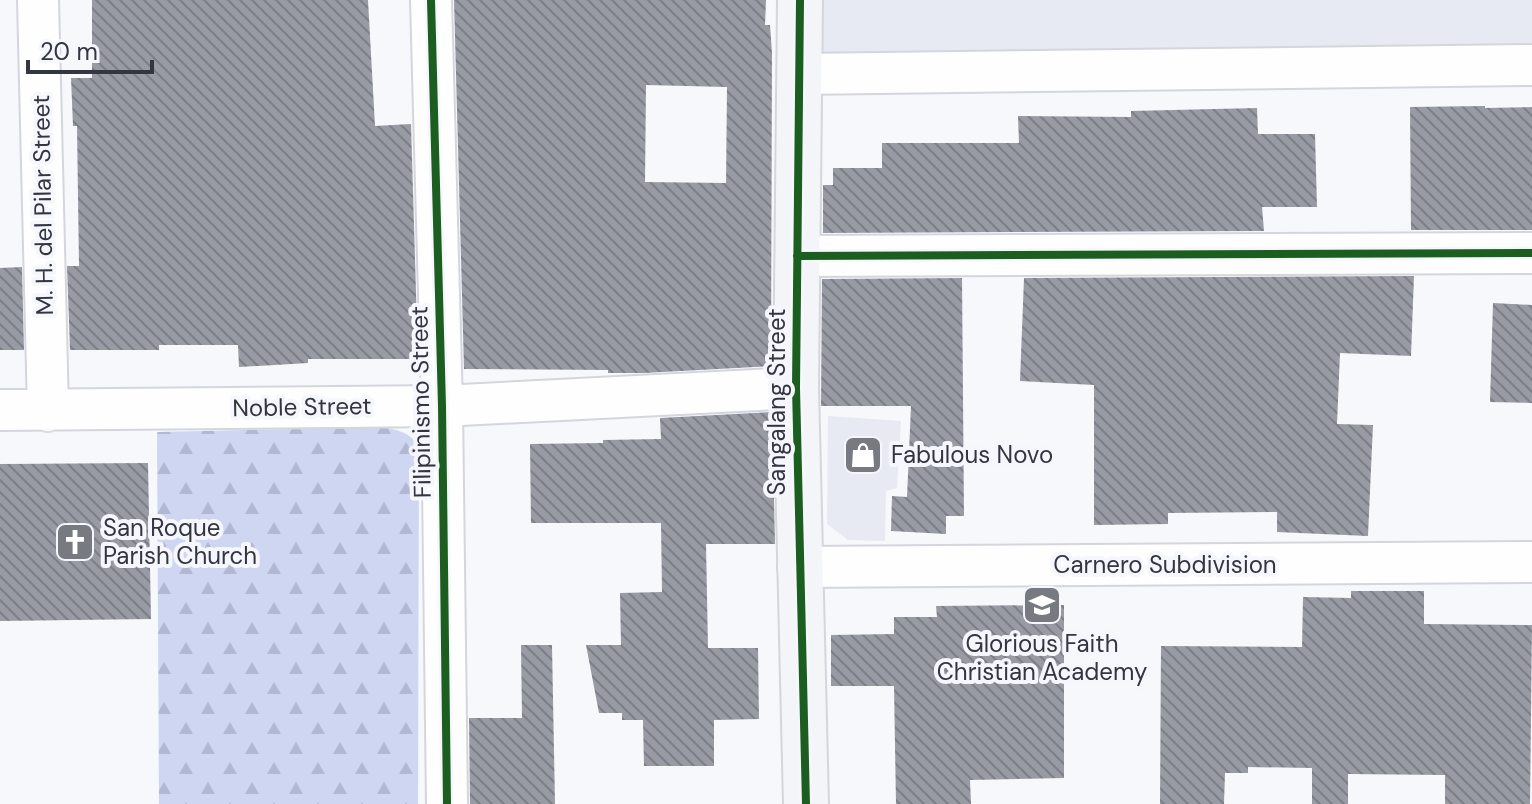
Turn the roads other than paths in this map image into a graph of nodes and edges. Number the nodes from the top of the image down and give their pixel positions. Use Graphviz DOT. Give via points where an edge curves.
graph roads {
  1 [pos="38,0"];
  2 [pos="431,0"];
  3 [pos="800,0"];
  4 [pos="1532,65"];
  5 [pos="799,74"];
  6 [pos="1532,253"];
  7 [pos="797,256"];
  8 [pos="796,388"];
  9 [pos="442,406"];
  10 [pos="0,410"];
  11 [pos="48,411"];
  12 [pos="1532,562"];
  13 [pos="798,567"];
  14 [pos="447,804"];
  15 [pos="806,804"];
  1 -- 11 [label="street, M. H. del Pilar Street"];
  2 -- 9 [label="street, Filipinismo Street"];
  3 -- 5 [label="street, Sangalang Street"];
  4 -- 5 [label="street"];
  5 -- 7 [label="street, Sangalang Street"];
  6 -- 7 [label="street"];
  7 -- 8 [label="street, Sangalang Street"];
  8 -- 9 [label="street, Noble Street"];
  8 -- 13 [label="street, Sangalang Street"];
  9 -- 11 [label="street, Noble Street"];
  9 -- 14 [label="street, Filipinismo Street"];
  10 -- 11 [label="street, Noble Street"];
  12 -- 13 [label="street, Carnero Subdivision"];
  13 -- 15 [label="street, Sangalang Street"];
}
